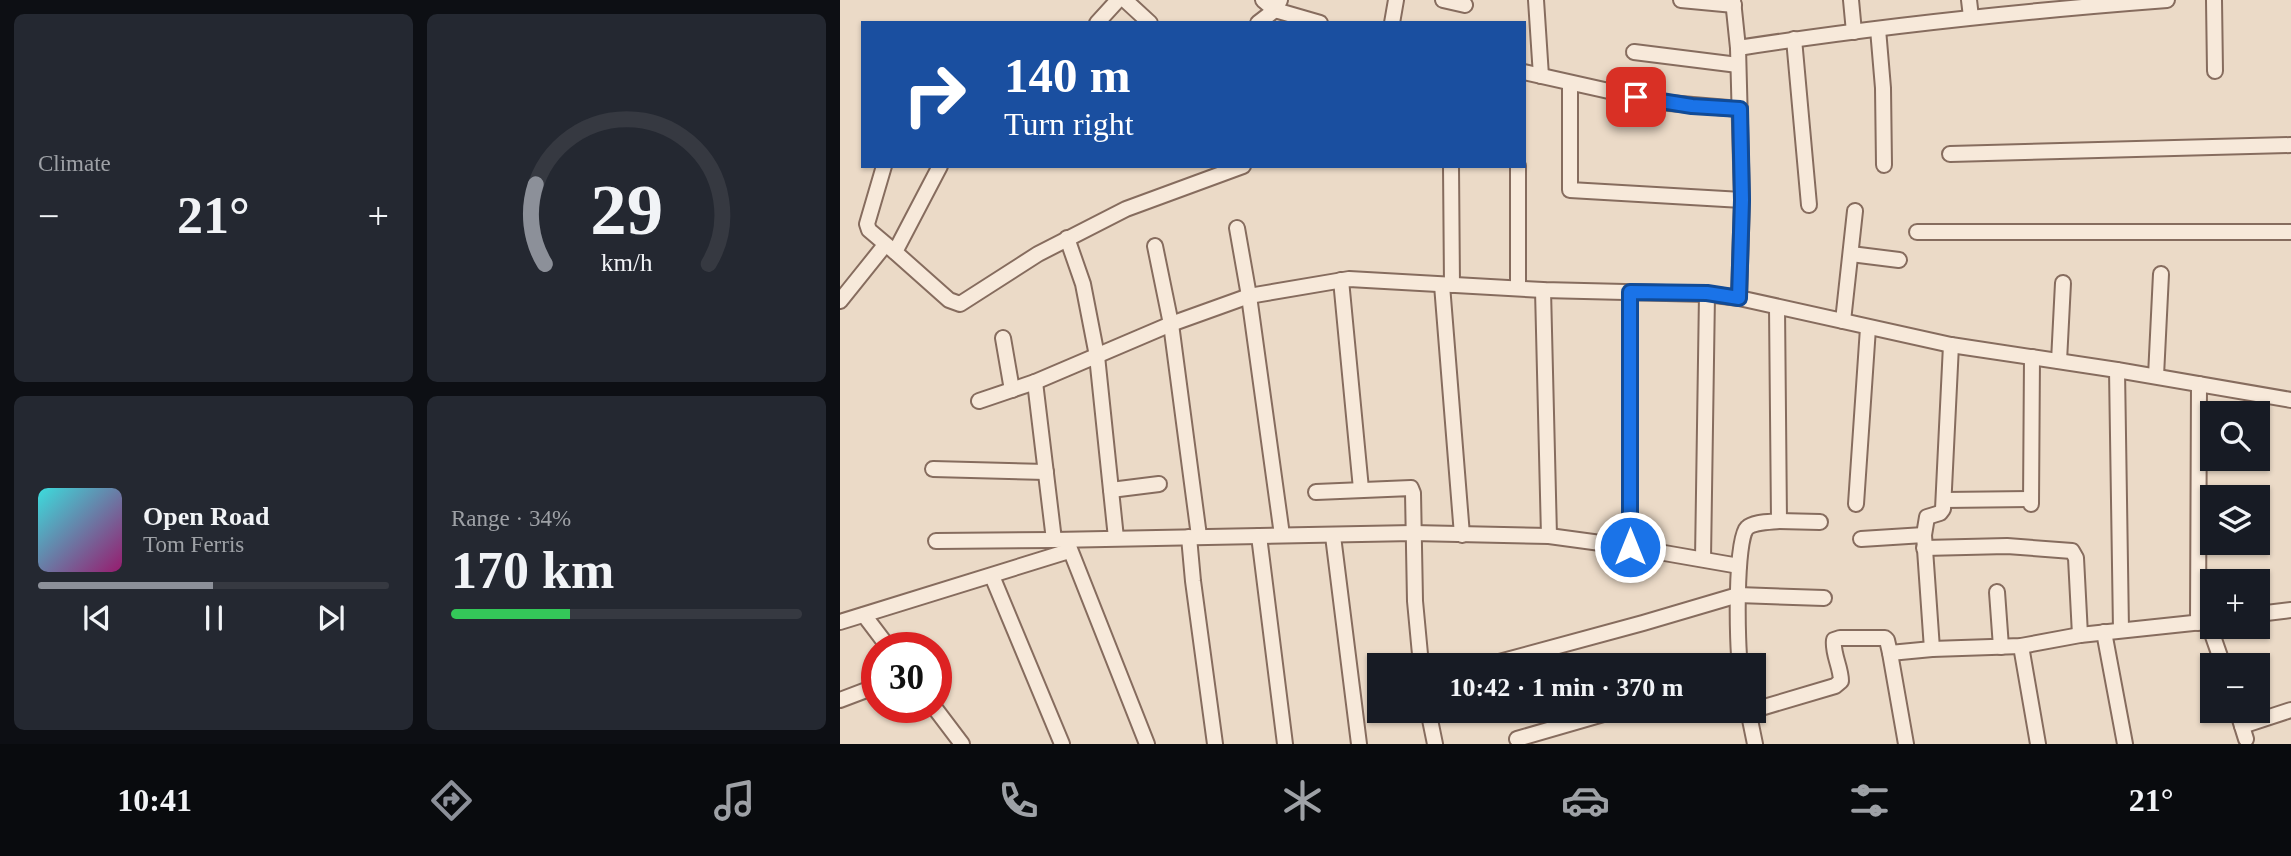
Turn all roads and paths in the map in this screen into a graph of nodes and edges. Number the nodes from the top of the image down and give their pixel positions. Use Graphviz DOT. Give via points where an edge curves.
graph roads {
  1 [pos="1263,0"];
  2 [pos="1396,0"];
  3 [pos="1443,0"];
  4 [pos="1536,0"];
  5 [pos="1681,0"];
  6 [pos="1851,0"];
  7 [pos="1969,0"];
  8 [pos="2167,0"];
  9 [pos="2214,0"];
  10 [pos="1127,1"];
  11 [pos="1733,2"];
  12 [pos="2060,4"];
  13 [pos="1277,5"];
  14 [pos="1465,5"];
  15 [pos="1971,17"];
  16 [pos="1146,19"];
  17 [pos="1100,21"];
  18 [pos="1260,21"];
  19 [pos="1315,21"];
  20 [pos="1392,21"];
  21 [pos="1878,29"];
  22 [pos="1854,32"];
  23 [pos="1794,39"];
  24 [pos="1738,48"];
  25 [pos="1634,52"];
  26 [pos="1738,65"];
  27 [pos="2215,71"];
  28 [pos="1526,72"];
  29 [pos="1541,76"];
  30 [pos="1570,83"];
  31 [pos="1740,109"];
  32 [pos="2291,145"];
  33 [pos="1950,154"];
  34 [pos="1884,165"];
  35 [pos="883,168"];
  36 [pos="939,168"];
  37 [pos="1237,168"];
  38 [pos="1451,168"];
  39 [pos="1518,168"];
  40 [pos="1742,200"];
  41 [pos="1809,205"];
  42 [pos="1855,211"];
  43 [pos="1237,228"];
  44 [pos="1917,232"];
  45 [pos="2291,232"];
  46 [pos="1067,238"];
  47 [pos="1155,246"];
  48 [pos="890,249"];
  49 [pos="1851,254"];
  50 [pos="1899,260"];
  51 [pos="2161,274"];
  52 [pos="1341,281"];
  53 [pos="2063,283"];
  54 [pos="1447,285"];
  55 [pos="1518,288"];
  56 [pos="1543,290"];
  57 [pos="1630,292"];
  58 [pos="1707,293"];
  59 [pos="1249,296"];
  60 [pos="1739,298"];
  61 [pos="840,301"];
  62 [pos="1777,307"];
  63 [pos="1843,321"];
  64 [pos="1171,324"];
  65 [pos="1868,328"];
  66 [pos="1003,338"];
  67 [pos="1951,345"];
  68 [pos="1097,356"];
  69 [pos="2032,357"];
  70 [pos="2059,361"];
  71 [pos="2117,370"];
  72 [pos="2156,376"];
  73 [pos="1035,382"];
  74 [pos="2199,384"];
  75 [pos="1012,390"];
  76 [pos="2291,400"];
  77 [pos="979,401"];
  78 [pos="933,469"];
  79 [pos="1046,472"];
  80 [pos="1158,484"];
  81 [pos="1361,489"];
  82 [pos="1111,490"];
  83 [pos="1316,492"];
  84 [pos="1944,500"];
  85 [pos="1856,504"];
  86 [pos="1779,521"];
  87 [pos="1820,522"];
  88 [pos="1413,533"];
  89 [pos="1259,536"];
  90 [pos="1282,536"];
  91 [pos="1334,536"];
  92 [pos="1462,536"];
  93 [pos="1549,536"];
  94 [pos="1194,537"];
  95 [pos="1116,538"];
  96 [pos="1861,539"];
  97 [pos="936,541"];
  98 [pos="1924,541"];
  99 [pos="1063,544"];
  100 [pos="1630,547"];
  101 [pos="1703,559"];
  102 [pos="1739,566"];
  103 [pos="2204,569"];
  104 [pos="992,576"];
  105 [pos="1997,592"];
  106 [pos="1738,595"];
  107 [pos="1824,598"];
  108 [pos="2291,610"];
  109 [pos="2270,613"];
  110 [pos="864,615"];
  111 [pos="840,622"];
  112 [pos="2200,623"];
  113 [pos="2121,630"];
  114 [pos="877,632"];
  115 [pos="2104,632"];
  116 [pos="2080,635"];
  117 [pos="2001,646"];
  118 [pos="2021,646"];
  119 [pos="1933,649"];
  120 [pos="1420,653"];
  121 [pos="1532,653"];
  122 [pos="1738,653"];
  123 [pos="1890,653"];
  124 [pos="861,692"];
  125 [pos="840,700"];
  126 [pos="1766,706"];
  127 [pos="2291,710"];
  128 [pos="2270,720"];
  129 [pos="946,723"];
  130 [pos="1431,723"];
  131 [pos="1572,723"];
  132 [pos="1752,723"];
  133 [pos="2242,723"];
  134 [pos="2263,723"];
  135 [pos="1517,739"];
  136 [pos="962,744"];
  137 [pos="1062,744"];
  138 [pos="1147,744"];
  139 [pos="1215,744"];
  140 [pos="1285,744"];
  141 [pos="1359,744"];
  142 [pos="1435,744"];
  143 [pos="1755,744"];
  144 [pos="1906,744"];
  145 [pos="2038,744"];
  146 [pos="2125,744"];
  1 -- 13 [label="street"];
  2 -- 20 [label="street"];
  3 -- 14 [label="street"];
  4 -- 29 [label="street"];
  5 -- 11 [label="street"];
  6 -- 22 [label="street"];
  7 -- 15 [label="street"];
  8 -- 12 [label="street"];
  9 -- 27 [label="street"];
  10 -- 16 [label="street"];
  10 -- 17 [label="street"];
  11 -- 24 [label="street"];
  12 -- 15 [label="street"];
  13 -- 18 [label="street"];
  13 -- 19 [label="street"];
  15 -- 21 [label="street"];
  21 -- 22 [label="street"];
  21 -- 34 [label="street"];
  22 -- 23 [label="street"];
  23 -- 24 [label="street"];
  23 -- 41 [label="street"];
  24 -- 26 [label="street"];
  25 -- 26 [label="street"];
  26 -- 31 [label="street"];
  28 -- 29 [label="street"];
  29 -- 30 [label="street"];
  30 -- 31 [label="street" via="1658,102"];
  30 -- 40 [label="street" via="1570,190"];
  31 -- 40 [label="street"];
  32 -- 33 [label="street"];
  35 -- 48 [label="street" via="867,224"];
  36 -- 48 [label="street"];
  37 -- 46 [label="street" via="1126,209"];
  38 -- 54 [label="street"];
  39 -- 55 [label="street"];
  40 -- 60 [label="street"];
  42 -- 49 [label="street"];
  43 -- 59 [label="street"];
  44 -- 45 [label="street"];
  46 -- 48 [label="street" via="960,304 949,300"];
  46 -- 68 [label="street" via="1083,284"];
  47 -- 64 [label="street"];
  48 -- 61 [label="street"];
  49 -- 50 [label="street"];
  49 -- 63 [label="street"];
  51 -- 72 [label="street"];
  52 -- 54 [label="street"];
  52 -- 59 [label="street"];
  52 -- 81 [label="street"];
  53 -- 70 [label="street"];
  54 -- 55 [label="street"];
  54 -- 92 [label="street"];
  55 -- 56 [label="street"];
  56 -- 57 [label="street"];
  56 -- 93 [label="street"];
  57 -- 58 [label="street"];
  57 -- 100 [label="street"];
  58 -- 60 [label="street"];
  58 -- 101 [label="street"];
  59 -- 64 [label="street"];
  59 -- 90 [label="street"];
  60 -- 62 [label="street"];
  62 -- 63 [label="street"];
  62 -- 86 [label="street"];
  63 -- 65 [label="street"];
  64 -- 68 [label="street"];
  64 -- 94 [label="street"];
  65 -- 67 [label="street"];
  65 -- 85 [label="street"];
  66 -- 75 [label="street"];
  67 -- 69 [label="street"];
  67 -- 84 [label="street"];
  68 -- 73 [label="street"];
  68 -- 82 [label="street"];
  69 -- 70 [label="street"];
  69 -- 84 [label="street" via="2031,501"];
  70 -- 71 [label="street"];
  71 -- 72 [label="street"];
  71 -- 113 [label="street"];
  72 -- 74 [label="street"];
  73 -- 75 [label="street"];
  73 -- 79 [label="street"];
  74 -- 76 [label="street"];
  74 -- 103 [label="street"];
  75 -- 77 [label="street"];
  78 -- 79 [label="street"];
  79 -- 99 [label="street"];
  80 -- 82 [label="street"];
  81 -- 83 [label="street"];
  81 -- 88 [label="street" via="1411,488"];
  82 -- 95 [label="street"];
  84 -- 98 [label="street" via="1942,511 1927,517"];
  86 -- 87 [label="street"];
  86 -- 102 [label="street" via="1747,528"];
  88 -- 91 [label="street"];
  88 -- 92 [label="street"];
  88 -- 120 [label="street"];
  89 -- 90 [label="street"];
  89 -- 94 [label="street"];
  89 -- 140 [label="street"];
  90 -- 91 [label="street"];
  91 -- 141 [label="street"];
  92 -- 93 [label="street"];
  93 -- 100 [label="street"];
  94 -- 95 [label="street"];
  94 -- 139 [label="street" via="1193,581"];
  95 -- 99 [label="street"];
  96 -- 98 [label="street"];
  97 -- 99 [label="street"];
  98 -- 116 [label="street" via="2072,551"];
  98 -- 119 [label="street"];
  99 -- 104 [label="street"];
  99 -- 138 [label="street"];
  100 -- 101 [label="street"];
  101 -- 102 [label="street"];
  102 -- 106 [label="street"];
  104 -- 110 [label="street"];
  104 -- 137 [label="street"];
  105 -- 117 [label="street"];
  106 -- 107 [label="street"];
  106 -- 121 [label="street"];
  106 -- 122 [label="street"];
  108 -- 109 [label="street"];
  110 -- 111 [label="street"];
  110 -- 114 [label="street"];
  112 -- 113 [label="street"];
  113 -- 115 [label="street"];
  115 -- 116 [label="street"];
  115 -- 146 [label="street"];
  116 -- 118 [label="street"];
  117 -- 118 [label="street"];
  117 -- 119 [label="street"];
  118 -- 145 [label="street"];
  119 -- 123 [label="street"];
  123 -- 126 [label="street" via="1885,638 1834,640 1841,681"];
  123 -- 144 [label="street"];
  124 -- 125 [label="street"];
  127 -- 128 [label="street"];
  129 -- 136 [label="street"];
  130 -- 142 [label="street"];
  131 -- 135 [label="street"];
  132 -- 143 [label="street"];
  133 -- 134 [label="street" via="2244,732"];
}
